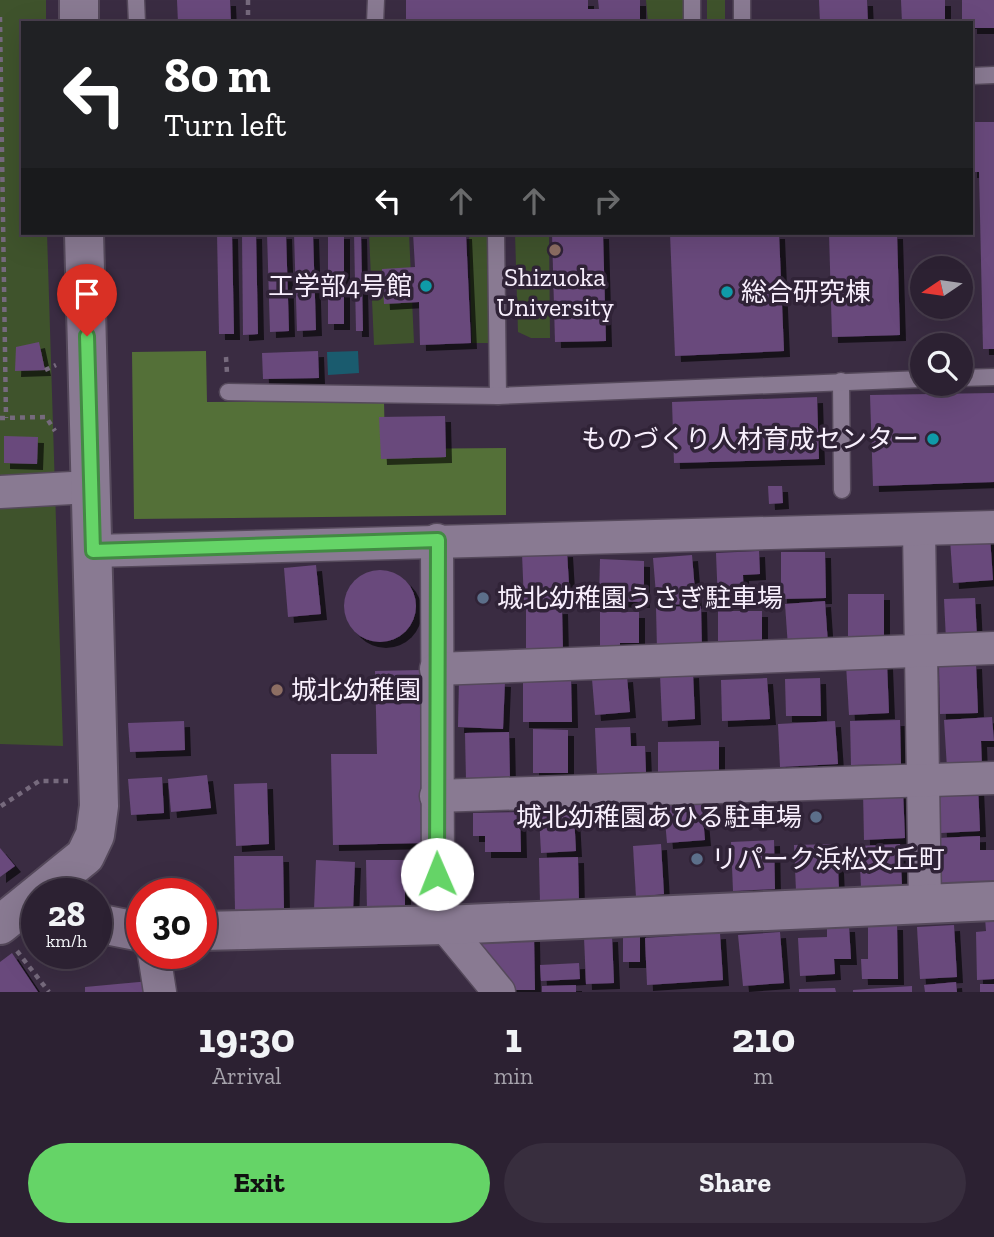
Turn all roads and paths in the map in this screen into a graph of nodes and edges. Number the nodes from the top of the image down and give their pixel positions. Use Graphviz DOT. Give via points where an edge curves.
graph roads {
  1 [pos="79,0"];
  2 [pos="136,0"];
  3 [pos="248,0"];
  4 [pos="376,0"];
  5 [pos="692,0"];
  6 [pos="742,0"];
  7 [pos="0,17"];
  8 [pos="79,21"];
  9 [pos="137,21"];
  10 [pos="248,21"];
  11 [pos="375,21"];
  12 [pos="692,21"];
  13 [pos="742,21"];
  14 [pos="994,75"];
  15 [pos="973,76"];
  16 [pos="84,235"];
  17 [pos="496,235"];
  18 [pos="994,377"];
  19 [pos="973,378"];
  20 [pos="910,379"];
  21 [pos="841,381"];
  22 [pos="228,392"];
  23 [pos="498,396"];
  24 [pos="3,418"];
  25 [pos="61,440"];
  26 [pos="90,487"];
  27 [pos="842,490"];
  28 [pos="0,492"];
  29 [pos="994,527"];
  30 [pos="919,530"];
  31 [pos="438,540"];
  32 [pos="93,551"];
  33 [pos="994,649"];
  34 [pos="919,651"];
  35 [pos="436,669"];
  36 [pos="994,778"];
  37 [pos="924,780"];
  38 [pos="79,781"];
  39 [pos="436,796"];
  40 [pos="1,806"];
  41 [pos="61,878"];
  42 [pos="994,901"];
  43 [pos="925,904"];
  44 [pos="21,921"];
  45 [pos="444,925"];
  46 [pos="217,931"];
  47 [pos="8,937"];
  48 [pos="156,969"];
  49 [pos="49,992"];
  50 [pos="160,992"];
  51 [pos="499,992"];
  1 -- 8 [label="street"];
  2 -- 9 [label="lane"];
  3 -- 10 [label="path"];
  4 -- 11 [label="lane"];
  5 -- 12 [label="lane"];
  6 -- 13 [label="lane"];
  7 -- 24 [label="path"];
  14 -- 15 [label="lane"];
  16 -- 26 [label="street"];
  17 -- 23 [label="lane"];
  18 -- 19 [label="lane"];
  20 -- 21 [label="lane"];
  21 -- 23 [label="lane"];
  21 -- 27 [label="lane"];
  22 -- 23 [label="lane"];
  24 -- 25 [label="path" via="46,417"];
  26 -- 28 [label="street"];
  26 -- 32 [label="street"];
  29 -- 30 [label="street"];
  30 -- 31 [label="street"];
  30 -- 34 [label="street"];
  31 -- 32 [label="street"];
  31 -- 35 [label="street"];
  32 -- 41 [label="street" via="99,765 95,835 85,856"];
  33 -- 34 [label="street"];
  34 -- 35 [label="street"];
  34 -- 37 [label="street"];
  35 -- 39 [label="street"];
  36 -- 37 [label="street"];
  37 -- 39 [label="street"];
  37 -- 43 [label="street"];
  38 -- 40 [label="path" via="39,781"];
  39 -- 45 [label="street" via="438,900"];
  42 -- 43 [label="street"];
  43 -- 45 [label="street"];
  44 -- 47 [label="street"];
  45 -- 46 [label="street"];
  45 -- 51 [label="street"];
  47 -- 49 [label="path"];
  48 -- 50 [label="street"];
}
